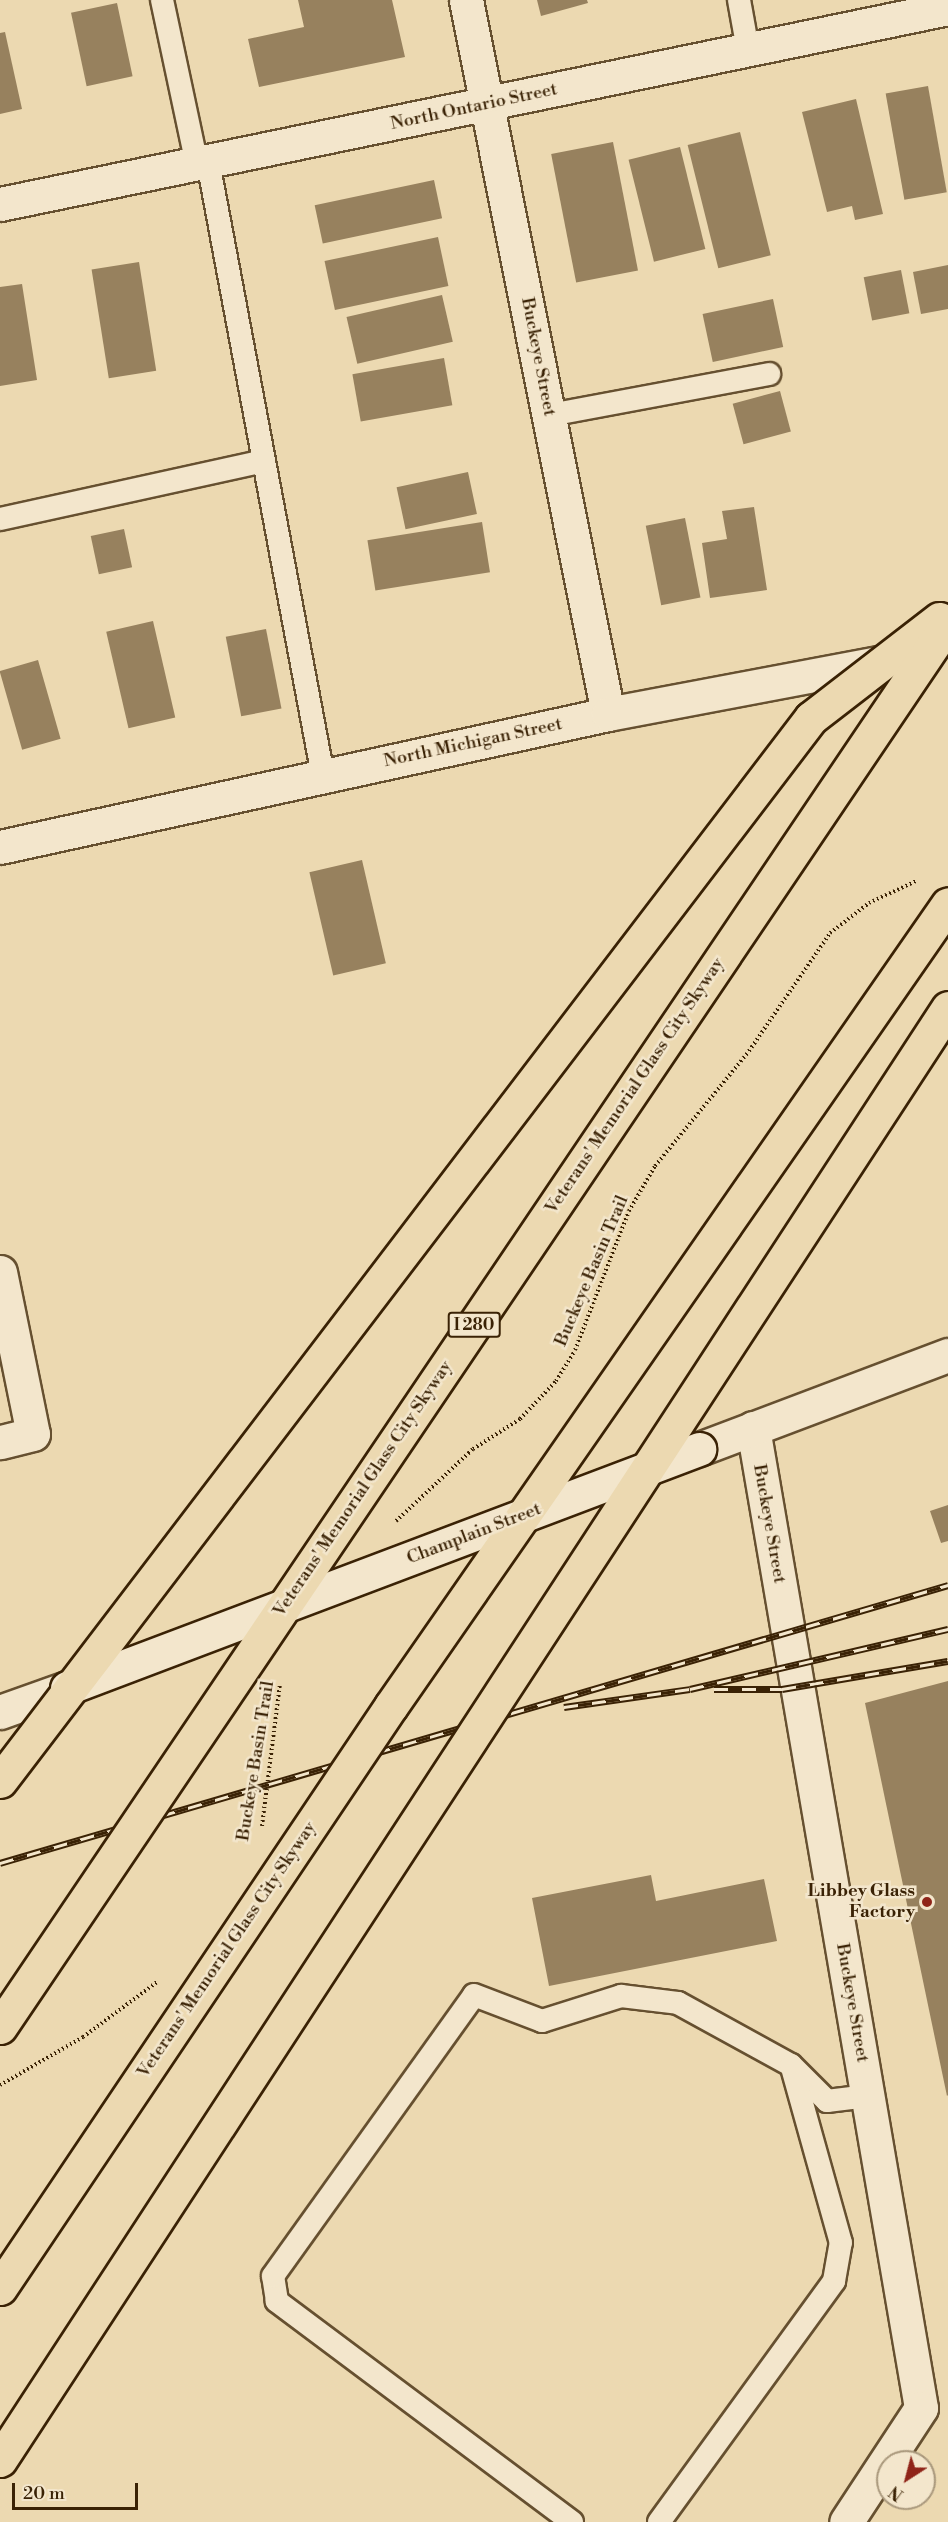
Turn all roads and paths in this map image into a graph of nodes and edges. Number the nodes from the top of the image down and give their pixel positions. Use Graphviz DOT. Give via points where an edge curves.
graph roads {
  1 [pos="162,0"];
  2 [pos="466,0"];
  3 [pos="739,0"];
  4 [pos="948,8"];
  5 [pos="748,50"];
  6 [pos="489,105"];
  7 [pos="203,163"];
  8 [pos="0,204"];
  9 [pos="769,375"];
  10 [pos="550,415"];
  11 [pos="264,461"];
  12 [pos="0,519"];
  13 [pos="948,612"];
  14 [pos="948,623"];
  15 [pos="948,650"];
  16 [pos="608,714"];
  17 [pos="323,776"];
  18 [pos="0,847"];
  19 [pos="922,878"];
  20 [pos="948,904"];
  21 [pos="948,1008"];
  22 [pos="0,1272"];
  23 [pos="948,1354"];
  24 [pos="753,1428"];
  25 [pos="0,1442"];
  26 [pos="391,1525"];
  27 [pos="286,1671"];
  28 [pos="0,1712"];
  29 [pos="0,1781"];
  30 [pos="261,1830"];
  31 [pos="162,1977"];
  32 [pos="0,2026"];
  33 [pos="791,2065"];
  34 [pos="0,2085"];
  35 [pos="868,2096"];
  36 [pos="0,2288"];
  37 [pos="0,2460"];
  38 [pos="572,2522"];
  39 [pos="659,2522"];
  40 [pos="846,2522"];
  1 -- 7 [label="lane"];
  2 -- 6 [label="street, Buckeye Street"];
  3 -- 5 [label="lane"];
  4 -- 5 [label="street, North Ontario Street"];
  5 -- 6 [label="street, North Ontario Street"];
  6 -- 7 [label="street, North Ontario Street"];
  6 -- 10 [label="street, Buckeye Street"];
  7 -- 8 [label="street, North Ontario Street"];
  7 -- 11 [label="lane"];
  9 -- 10 [label="lane"];
  10 -- 16 [label="street, Buckeye Street"];
  11 -- 12 [label="lane"];
  11 -- 17 [label="lane"];
  13 -- 29 [label="highway, bridge" via="811,718"];
  14 -- 32 [label="highway, Veterans' Memorial Glass City Skyway / I 280, bridge"];
  15 -- 16 [label="street, North Michigan Street"];
  16 -- 17 [label="street, North Michigan Street"];
  17 -- 18 [label="street, North Michigan Street"];
  19 -- 26 [label="path, Buckeye Basin Trail" via="869,903 830,933 748,1050 655,1166 629,1211 592,1311 556,1381 520,1419 473,1449"];
  20 -- 36 [label="highway, Veterans' Memorial Glass City Skyway, bridge" via="391,1706"];
  21 -- 37 [label="highway, bridge"];
  22 -- 25 [label="street" via="33,1434"];
  23 -- 24 [label="street, Champlain Street"];
  24 -- 28 [label="street, Champlain Street, bridge"];
  24 -- 35 [label="street, Buckeye Street"];
  27 -- 30 [label="path, Buckeye Basin Trail"];
  31 -- 34 [label="path" via="83,2037"];
  33 -- 35 [label="lane" via="827,2101"];
  33 -- 38 [label="lane" via="678,2003 621,1996 542,2021 474,1995 273,2276 277,2301"];
  33 -- 39 [label="lane" via="841,2243 834,2281"];
  35 -- 40 [label="street, Buckeye Street" via="921,2408"];
}
